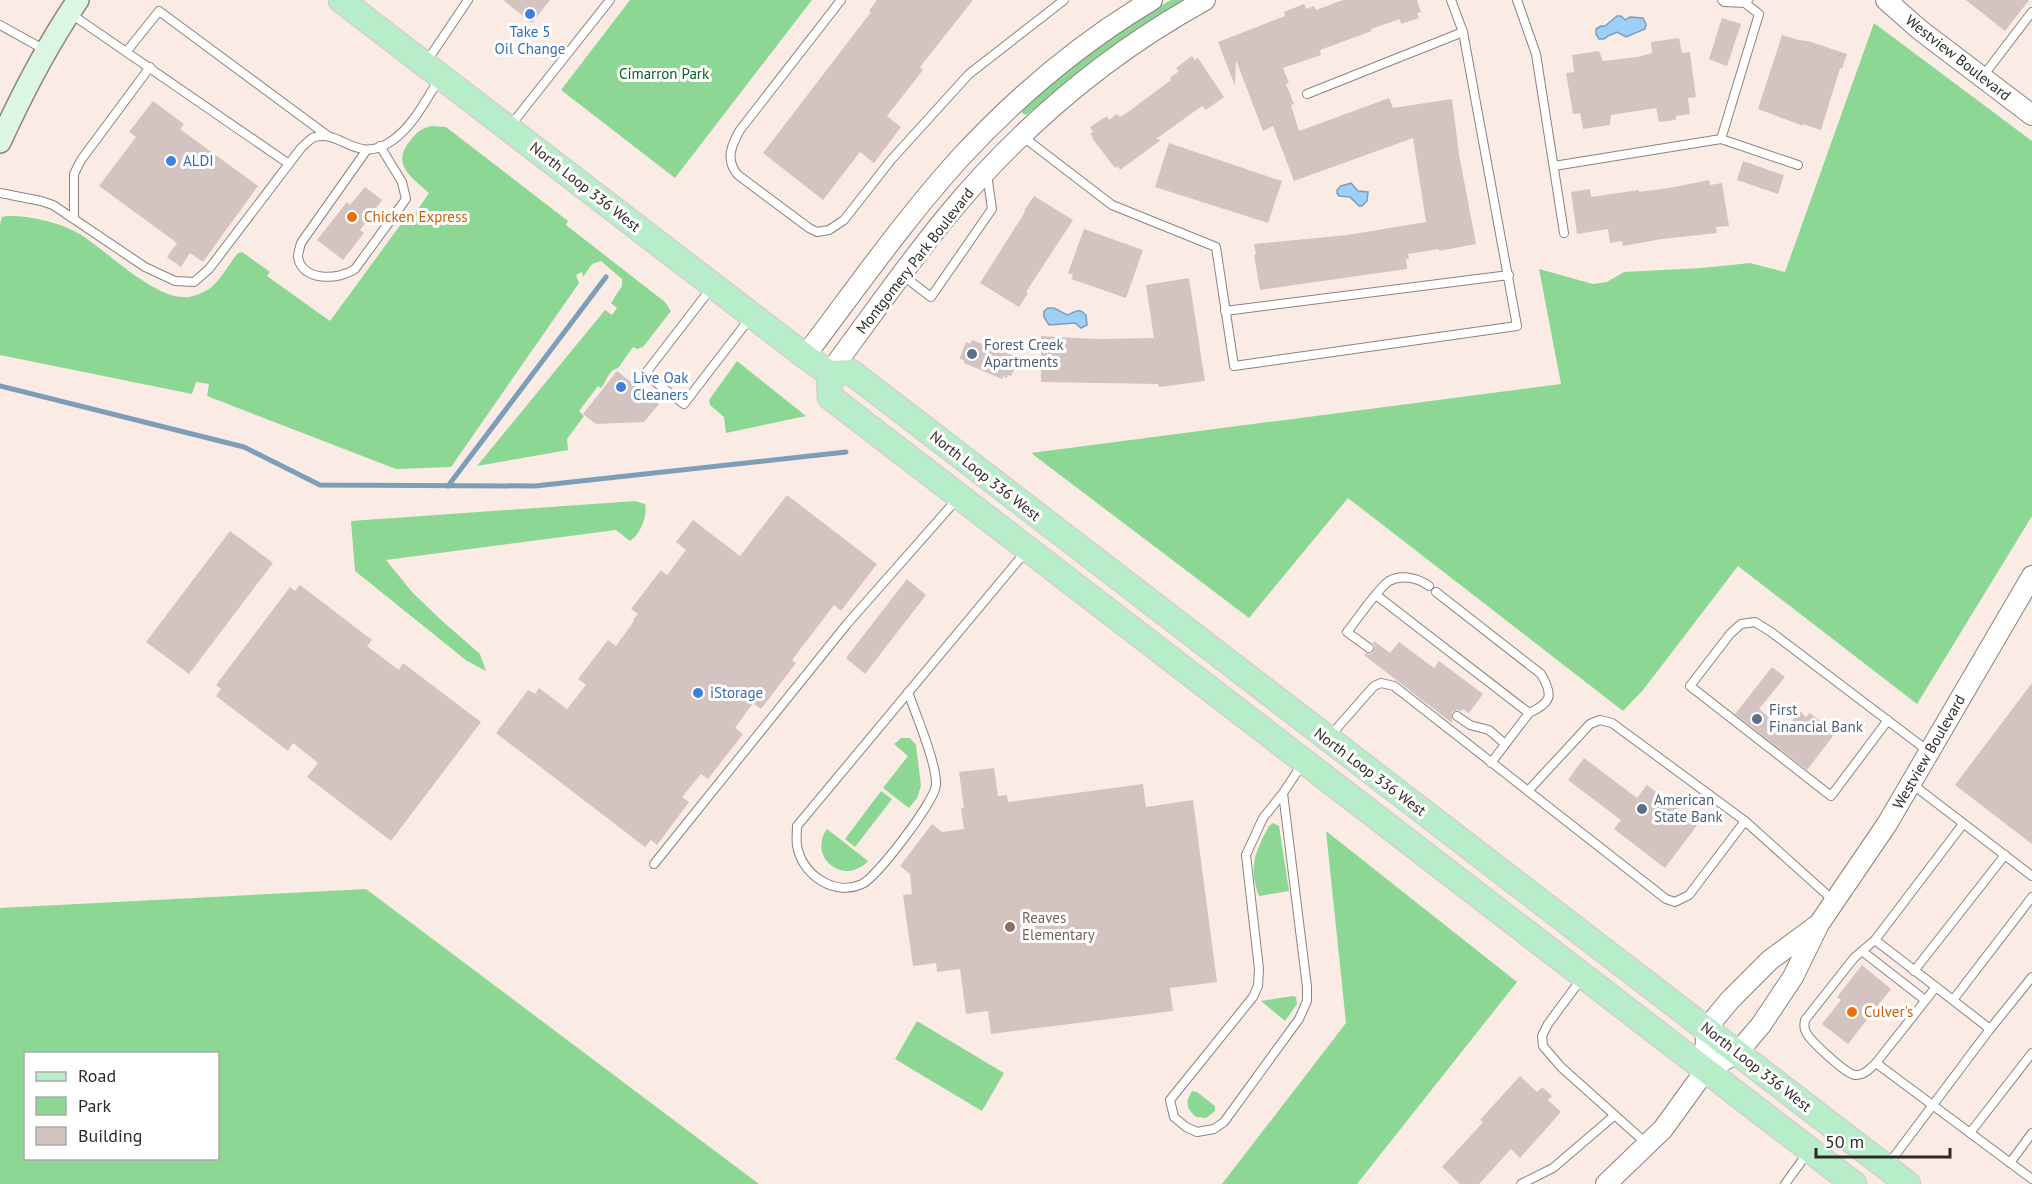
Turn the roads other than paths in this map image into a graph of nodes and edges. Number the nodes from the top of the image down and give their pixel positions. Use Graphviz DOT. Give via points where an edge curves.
graph roads {
  1 [pos="341,0"];
  2 [pos="468,0"];
  3 [pos="610,0"];
  4 [pos="842,0"];
  5 [pos="1064,0"];
  6 [pos="1152,0"];
  7 [pos="1204,0"];
  8 [pos="1451,0"];
  9 [pos="1517,0"];
  10 [pos="1722,0"];
  11 [pos="1886,0"];
  12 [pos="1747,1"];
  13 [pos="74,6"];
  14 [pos="2032,12"];
  15 [pos="0,25"];
  16 [pos="1463,32"];
  17 [pos="46,50"];
  18 [pos="127,51"];
  19 [pos="150,67"];
  20 [pos="433,70"];
  21 [pos="1982,77"];
  22 [pos="1307,94"];
  23 [pos="2032,115"];
  24 [pos="508,128"];
  25 [pos="328,136"];
  26 [pos="1021,136"];
  27 [pos="1721,139"];
  28 [pos="0,142"];
  29 [pos="380,146"];
  30 [pos="366,151"];
  31 [pos="289,164"];
  32 [pos="1798,165"];
  33 [pos="1554,166"];
  34 [pos="987,172"];
  35 [pos="0,194"];
  36 [pos="74,219"];
  37 [pos="1564,233"];
  38 [pos="1509,274"];
  39 [pos="902,276"];
  40 [pos="713,286"];
  41 [pos="1226,311"];
  42 [pos="752,316"];
  43 [pos="804,356"];
  44 [pos="829,373"];
  45 [pos="959,497"];
  46 [pos="1028,549"];
  47 [pos="2032,578"];
  48 [pos="1429,586"];
  49 [pos="1436,592"];
  50 [pos="1377,595"];
  51 [pos="1369,648"];
  52 [pos="908,692"];
  53 [pos="1528,713"];
  54 [pos="1457,716"];
  55 [pos="1888,720"];
  56 [pos="1327,739"];
  57 [pos="1505,744"];
  58 [pos="1928,751"];
  59 [pos="1304,762"];
  60 [pos="1491,762"];
  61 [pos="1910,783"];
  62 [pos="1528,791"];
  63 [pos="1283,793"];
  64 [pos="1745,821"];
  65 [pos="1963,824"];
  66 [pos="2005,855"];
  67 [pos="654,864"];
  68 [pos="2032,876"];
  69 [pos="2032,897"];
  70 [pos="1835,901"];
  71 [pos="1819,924"];
  72 [pos="1875,940"];
  73 [pos="1862,951"];
  74 [pos="1914,971"];
  75 [pos="1583,977"];
  76 [pos="2032,977"];
  77 [pos="1936,987"];
  78 [pos="1925,1000"];
  79 [pos="1953,1000"];
  80 [pos="1706,1029"];
  81 [pos="1990,1029"];
  82 [pos="1737,1053"];
  83 [pos="2032,1053"];
  84 [pos="1876,1063"];
  85 [pos="1705,1071"];
  86 [pos="1932,1104"];
  87 [pos="1615,1115"];
  88 [pos="1970,1133"];
  89 [pos="2032,1133"];
  90 [pos="1647,1144"];
  91 [pos="1810,1150"];
  92 [pos="2010,1163"];
  93 [pos="1886,1167"];
  94 [pos="2032,1179"];
  95 [pos="1521,1184"];
  96 [pos="1606,1184"];
  97 [pos="1785,1184"];
  98 [pos="1854,1184"];
  99 [pos="1908,1184"];
  1 -- 20 [label="main road, North Loop 336 West"];
  2 -- 20 [label="lane"];
  3 -- 24 [label="lane"];
  4 -- 5 [label="lane" via="730,147 732,168 738,175 817,232 829,230 844,220 891,160 969,74"];
  6 -- 43 [label="street, Montgomery Park Boulevard" via="1058,65 1005,112 919,206"];
  7 -- 26 [label="street, Montgomery Park Boulevard" via="1090,75"];
  8 -- 16 [label="lane"];
  9 -- 33 [label="lane" via="1536,54"];
  10 -- 12 [label="lane"];
  11 -- 21 [label="street, Westview Boulevard"];
  12 -- 27 [label="lane" via="1759,14"];
  13 -- 17 [label="main road"];
  13 -- 18 [label="lane"];
  14 -- 21 [label="lane"];
  15 -- 17 [label="lane"];
  16 -- 22 [label="lane"];
  16 -- 38 [label="lane"];
  17 -- 28 [label="main road"];
  18 -- 19 [label="lane"];
  18 -- 25 [label="lane" via="159,10"];
  19 -- 31 [label="lane"];
  19 -- 36 [label="lane" via="74,174"];
  20 -- 24 [label="main road, North Loop 336 West"];
  20 -- 29 [label="lane" via="408,127"];
  21 -- 23 [label="street, Westview Boulevard"];
  24 -- 40 [label="main road, North Loop 336 West"];
  25 -- 30 [label="lane"];
  25 -- 31 [label="lane" via="313,137"];
  26 -- 34 [label="street, Montgomery Park Boulevard"];
  26 -- 41 [label="lane" via="1113,205 1216,246"];
  27 -- 32 [label="lane"];
  27 -- 33 [label="lane"];
  29 -- 30 [label="lane"];
  29 -- 30 [label="lane" via="402,182 406,199 354,269 346,275 316,277 303,268 298,257 301,243"];
  31 -- 36 [label="lane" via="209,269 194,282 175,281 145,267"];
  33 -- 37 [label="lane"];
  34 -- 39 [label="street, Montgomery Park Boulevard"];
  34 -- 39 [label="lane" via="992,209 931,297"];
  35 -- 36 [label="lane" via="53,205"];
  38 -- 41 [label="lane"];
  38 -- 41 [label="lane" via="1517,326 1234,366"];
  39 -- 44 [label="street, Montgomery Park Boulevard"];
  40 -- 42 [label="main road, North Loop 336 West"];
  40 -- 42 [label="lane" via="645,374 676,398 684,404"];
  42 -- 43 [label="main road, North Loop 336 West"];
  43 -- 44 [label="main road, North Loop 336 West"];
  44 -- 45 [label="main road, North Loop 336 West" via="830,397"];
  44 -- 56 [label="main road, North Loop 336 West" via="850,372"];
  45 -- 46 [label="main road, North Loop 336 West"];
  45 -- 67 [label="lane" via="847,624"];
  46 -- 52 [label="lane"];
  46 -- 59 [label="main road, North Loop 336 West"];
  47 -- 58 [label="street, Westview Boulevard"];
  48 -- 50 [label="lane" via="1404,577 1388,582"];
  49 -- 53 [label="lane" via="1541,674 1548,686 1548,697 1543,706"];
  50 -- 51 [label="lane" via="1347,632"];
  50 -- 53 [label="lane"];
  52 -- 52 [label="lane" via="797,826 797,845 805,866 820,881 838,888 861,884 876,873 930,803 936,786 933,764"];
  53 -- 57 [label="lane"];
  54 -- 57 [label="lane" via="1470,726 1490,730"];
  55 -- 55 [label="lane" via="1755,622 1741,624 1690,686 1831,796"];
  55 -- 58 [label="lane"];
  56 -- 59 [label="main road"];
  56 -- 60 [label="lane" via="1369,690 1381,683 1394,686"];
  56 -- 80 [label="main road, North Loop 336 West"];
  57 -- 60 [label="lane"];
  58 -- 61 [label="street, Westview Boulevard"];
  59 -- 63 [label="lane"];
  59 -- 75 [label="main road, North Loop 336 West"];
  60 -- 62 [label="lane"];
  61 -- 65 [label="lane"];
  61 -- 70 [label="street, Westview Boulevard"];
  62 -- 64 [label="lane" via="1590,724 1600,720 1612,723"];
  62 -- 64 [label="lane" via="1666,899 1676,902 1689,895"];
  63 -- 63 [label="lane" via="1263,819 1246,855 1258,986 1170,1100 1174,1117 1197,1132 1214,1129 1224,1122 1299,1018 1307,1001"];
  64 -- 70 [label="lane"];
  65 -- 66 [label="lane"];
  65 -- 72 [label="lane"];
  66 -- 68 [label="lane"];
  66 -- 74 [label="lane"];
  69 -- 79 [label="lane"];
  70 -- 71 [label="street, Westview Boulevard"];
  71 -- 80 [label="street, Westview Boulevard" via="1770,960"];
  71 -- 82 [label="street, Westview Boulevard" via="1793,976"];
  72 -- 73 [label="lane"];
  72 -- 74 [label="lane"];
  73 -- 78 [label="lane"];
  73 -- 84 [label="lane" via="1805,1020 1804,1028 1846,1071 1863,1074"];
  74 -- 77 [label="lane"];
  75 -- 85 [label="main road, North Loop 336 West"];
  75 -- 87 [label="lane" via="1548,1024 1542,1036 1543,1046"];
  76 -- 81 [label="lane"];
  77 -- 78 [label="lane"];
  77 -- 79 [label="lane"];
  78 -- 84 [label="lane"];
  79 -- 81 [label="lane"];
  80 -- 82 [label="main road, North Loop 336 West"];
  80 -- 85 [label="street"];
  81 -- 86 [label="lane"];
  82 -- 85 [label="street, Westview Boulevard"];
  82 -- 93 [label="main road, North Loop 336 West"];
  83 -- 88 [label="lane"];
  84 -- 86 [label="lane"];
  85 -- 90 [label="street, Westview Boulevard" via="1663,1129"];
  85 -- 91 [label="main road, North Loop 336 West"];
  86 -- 88 [label="lane"];
  86 -- 93 [label="lane"];
  87 -- 90 [label="lane"];
  87 -- 95 [label="lane" via="1553,1168"];
  88 -- 92 [label="lane"];
  89 -- 92 [label="lane"];
  90 -- 96 [label="street, Westview Boulevard"];
  91 -- 97 [label="lane"];
  91 -- 98 [label="main road, North Loop 336 West"];
  92 -- 94 [label="lane"];
  93 -- 99 [label="main road, North Loop 336 West"];
}
